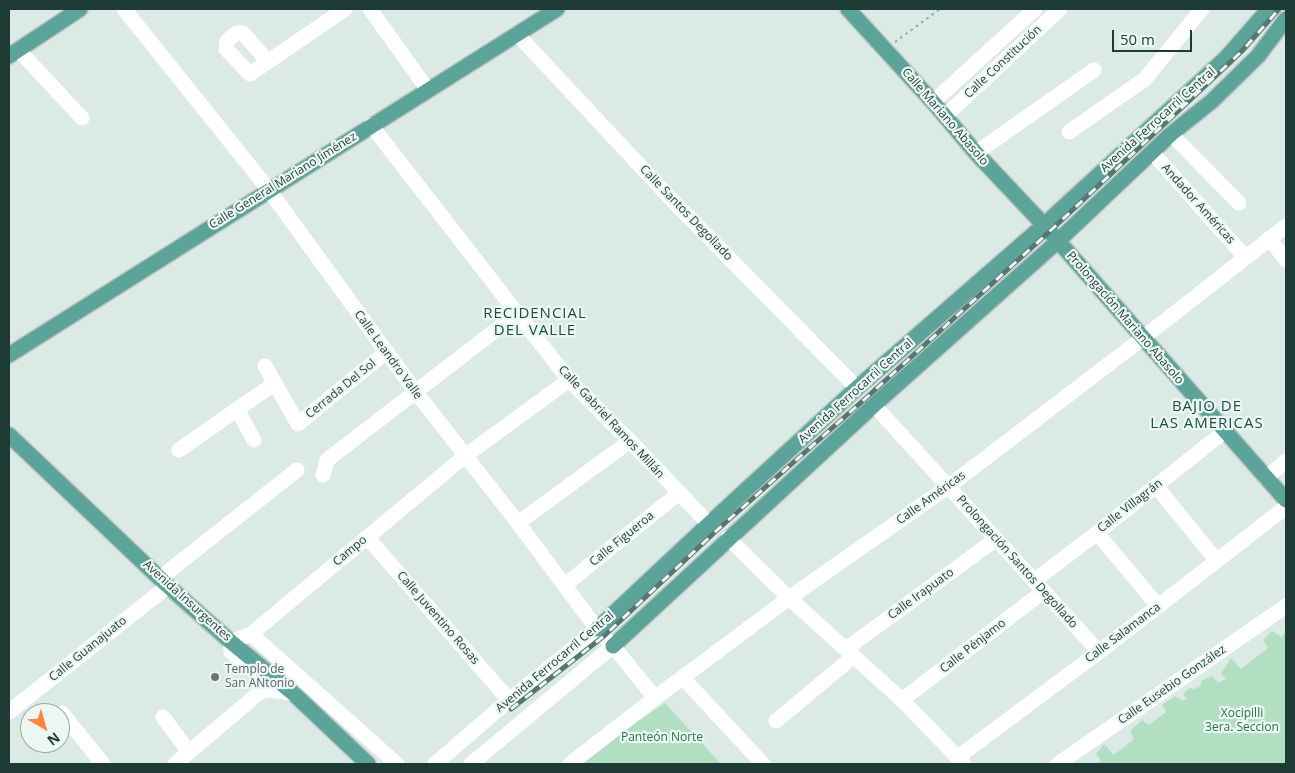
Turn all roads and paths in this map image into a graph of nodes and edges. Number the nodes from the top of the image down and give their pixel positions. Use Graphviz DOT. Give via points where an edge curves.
graph roads {
  1 [pos="80,9"];
  2 [pos="124,9"];
  3 [pos="345,9"];
  4 [pos="370,9"];
  5 [pos="557,9"];
  6 [pos="848,9"];
  7 [pos="940,9"];
  8 [pos="1036,9"];
  9 [pos="1060,9"];
  10 [pos="1202,9"];
  11 [pos="1269,9"];
  12 [pos="1286,20"];
  13 [pos="517,34"];
  14 [pos="885,50"];
  15 [pos="13,53"];
  16 [pos="268,62"];
  17 [pos="1094,70"];
  18 [pos="428,90"];
  19 [pos="933,102"];
  20 [pos="945,116"];
  21 [pos="82,118"];
  22 [pos="371,125"];
  23 [pos="1069,132"];
  24 [pos="1171,134"];
  25 [pos="1152,152"];
  26 [pos="976,153"];
  27 [pos="269,190"];
  28 [pos="1239,203"];
  29 [pos="1044,225"];
  30 [pos="1286,226"];
  31 [pos="1269,238"];
  32 [pos="1058,241"];
  33 [pos="1245,256"];
  34 [pos="1286,260"];
  35 [pos="518,313"];
  36 [pos="1143,338"];
  37 [pos="386,352"];
  38 [pos="9,355"];
  39 [pos="265,366"];
  40 [pos="569,380"];
  41 [pos="275,383"];
  42 [pos="857,388"];
  43 [pos="415,392"];
  44 [pos="874,406"];
  45 [pos="238,409"];
  46 [pos="1225,432"];
  47 [pos="9,435"];
  48 [pos="254,440"];
  49 [pos="630,441"];
  50 [pos="179,450"];
  51 [pos="465,456"];
  52 [pos="1286,461"];
  53 [pos="297,470"];
  54 [pos="323,475"];
  55 [pos="1266,478"];
  56 [pos="949,486"];
  57 [pos="1156,486"];
  58 [pos="679,493"];
  59 [pos="1286,500"];
  60 [pos="1286,507"];
  61 [pos="518,523"];
  62 [pos="709,524"];
  63 [pos="1097,533"];
  64 [pos="367,537"];
  65 [pos="728,538"];
  66 [pos="996,539"];
  67 [pos="1217,561"];
  68 [pos="164,582"];
  69 [pos="565,585"];
  70 [pos="1039,585"];
  71 [pos="789,598"];
  72 [pos="1158,606"];
  73 [pos="1286,606"];
  74 [pos="597,629"];
  75 [pos="251,634"];
  76 [pos="231,642"];
  77 [pos="613,646"];
  78 [pos="850,652"];
  79 [pos="1100,652"];
  80 [pos="683,678"];
  81 [pos="260,692"];
  82 [pos="294,694"];
  83 [pos="655,698"];
  84 [pos="509,700"];
  85 [pos="902,700"];
  86 [pos="9,712"];
  87 [pos="163,717"];
  88 [pos="776,721"];
  89 [pos="70,723"];
  90 [pos="189,752"];
  91 [pos="961,761"];
  92 [pos="103,764"];
  93 [pos="175,764"];
  94 [pos="368,764"];
  95 [pos="397,764"];
  96 [pos="435,764"];
  97 [pos="471,764"];
  98 [pos="570,764"];
  99 [pos="763,764"];
  100 [pos="1058,764"];
  1 -- 15 [label="main road"];
  2 -- 27 [label="street, Calle Leandro Valle"];
  3 -- 16 [label="street"];
  4 -- 18 [label="street"];
  5 -- 13 [label="main road, Calle General Mariano Jiménez"];
  6 -- 14 [label="main road, Calle Mariano Abasolo"];
  7 -- 14 [label="path"];
  8 -- 19 [label="street, Calle Constitución"];
  9 -- 20 [label="street, Calle Constitución"];
  10 -- 23 [label="street" via="1145,79"];
  11 -- 29 [label="main road, Avenida Ferrocarril Central" via="1226,58"];
  12 -- 24 [label="main road, Avenida Ferrocarril Central" via="1258,56 1212,101"];
  13 -- 18 [label="main road, Calle General Mariano Jiménez"];
  13 -- 42 [label="street, Calle Santos Degollado" via="671,199"];
  14 -- 19 [label="main road, Calle Mariano Abasolo"];
  15 -- 21 [label="street" via="25,58"];
  17 -- 26 [label="street"];
  18 -- 22 [label="main road, Calle General Mariano Jiménez"];
  19 -- 20 [label="main road, Calle Mariano Abasolo"];
  20 -- 26 [label="main road, Calle Mariano Abasolo"];
  22 -- 27 [label="main road, Calle General Mariano Jiménez"];
  22 -- 35 [label="street, Calle Gabriel Ramos Millán"];
  24 -- 25 [label="main road, Avenida Ferrocarril Central"];
  24 -- 28 [label="street"];
  25 -- 32 [label="main road, Avenida Ferrocarril Central"];
  25 -- 33 [label="street, Andador Américas"];
  26 -- 29 [label="main road, Calle Mariano Abasolo"];
  27 -- 37 [label="street, Calle Leandro Valle"];
  27 -- 38 [label="main road, Calle General Mariano Jiménez"];
  29 -- 32 [label="main road, Prolongación Mariano Abasolo"];
  29 -- 42 [label="main road, Avenida Ferrocarril Central"];
  30 -- 31 [label="street, Calle Américas"];
  31 -- 33 [label="street, Calle Américas"];
  31 -- 34 [label="street"];
  32 -- 36 [label="main road, Prolongación Mariano Abasolo"];
  32 -- 44 [label="main road, Avenida Ferrocarril Central"];
  33 -- 36 [label="street, Calle Américas"];
  35 -- 40 [label="street, Calle Gabriel Ramos Millán"];
  35 -- 43 [label="street"];
  36 -- 46 [label="main road, Prolongación Mariano Abasolo"];
  36 -- 56 [label="street, Calle Américas"];
  37 -- 41 [label="street, Cerrada Del Sol" via="298,424"];
  37 -- 43 [label="street, Calle Leandro Valle"];
  39 -- 41 [label="street"];
  40 -- 49 [label="street, Calle Gabriel Ramos Millán"];
  40 -- 51 [label="street, Campo"];
  41 -- 45 [label="street"];
  42 -- 62 [label="main road, Avenida Ferrocarril Central"];
  43 -- 51 [label="street, Calle Leandro Valle"];
  43 -- 54 [label="street" via="327,460"];
  44 -- 56 [label="street, Prolongación Santos Degollado"];
  44 -- 65 [label="main road, Avenida Ferrocarril Central"];
  45 -- 48 [label="street"];
  45 -- 50 [label="street"];
  46 -- 55 [label="main road, Prolongación Mariano Abasolo"];
  46 -- 57 [label="street, Calle Villagrán"];
  47 -- 68 [label="main road, Avenida Insurgentes"];
  49 -- 58 [label="street, Calle Gabriel Ramos Millán"];
  49 -- 61 [label="street"];
  51 -- 61 [label="street, Calle Leandro Valle"];
  51 -- 64 [label="street, Campo"];
  52 -- 55 [label="street"];
  53 -- 68 [label="street, Calle Guanajuato"];
  55 -- 59 [label="main road, Prolongación Mariano Abasolo"];
  56 -- 66 [label="street, Prolongación Santos Degollado"];
  56 -- 71 [label="street, Calle Américas"];
  57 -- 63 [label="street, Calle Villagrán"];
  57 -- 67 [label="street"];
  58 -- 62 [label="street, Calle Gabriel Ramos Millán"];
  58 -- 69 [label="street, Calle Figueroa"];
  60 -- 67 [label="street, Calle Salamanca"];
  61 -- 69 [label="street, Calle Leandro Valle"];
  62 -- 74 [label="main road, Avenida Ferrocarril Central"];
  63 -- 70 [label="street, Calle Villagrán"];
  63 -- 72 [label="street"];
  64 -- 75 [label="street, Campo"];
  64 -- 84 [label="street, Calle Juventino Rosas"];
  65 -- 71 [label="street"];
  65 -- 77 [label="main road, Avenida Ferrocarril Central"];
  66 -- 70 [label="street, Prolongación Santos Degollado"];
  66 -- 78 [label="street, Calle Irapuato"];
  67 -- 72 [label="street, Calle Salamanca"];
  68 -- 76 [label="main road, Avenida Insurgentes"];
  68 -- 86 [label="street, Calle Guanajuato"];
  69 -- 74 [label="street, Calle Leandro Valle"];
  70 -- 79 [label="street, Prolongación Santos Degollado"];
  70 -- 85 [label="street, Calle Pénjamo"];
  71 -- 78 [label="street"];
  71 -- 80 [label="street, Calle Américas"];
  72 -- 79 [label="street, Calle Salamanca"];
  73 -- 100 [label="street, Calle Eusebio González"];
  74 -- 77 [label="street, Calle Leandro Valle"];
  74 -- 84 [label="street, Avenida Ferrocarril Central"];
  75 -- 76 [label="street, Campo"];
  75 -- 95 [label="street"];
  76 -- 81 [label="street" via="232,652 257,673 261,682"];
  76 -- 82 [label="main road, Avenida Insurgentes"];
  77 -- 83 [label="street, Calle Leandro Valle"];
  77 -- 97 [label="street, Avenida Ferrocarril Central"];
  78 -- 85 [label="street"];
  78 -- 88 [label="street, Calle Irapuato"];
  79 -- 91 [label="street, Calle Salamanca"];
  80 -- 83 [label="street, Calle Américas"];
  80 -- 99 [label="street"];
  81 -- 82 [label="street" via="269,690"];
  81 -- 90 [label="street"];
  82 -- 94 [label="main road, Avenida Insurgentes"];
  83 -- 98 [label="street, Calle Américas"];
  84 -- 96 [label="street, Avenida Ferrocarril Central"];
  85 -- 91 [label="street"];
  87 -- 90 [label="street"];
  89 -- 92 [label="street"];
  90 -- 93 [label="street"];
}
